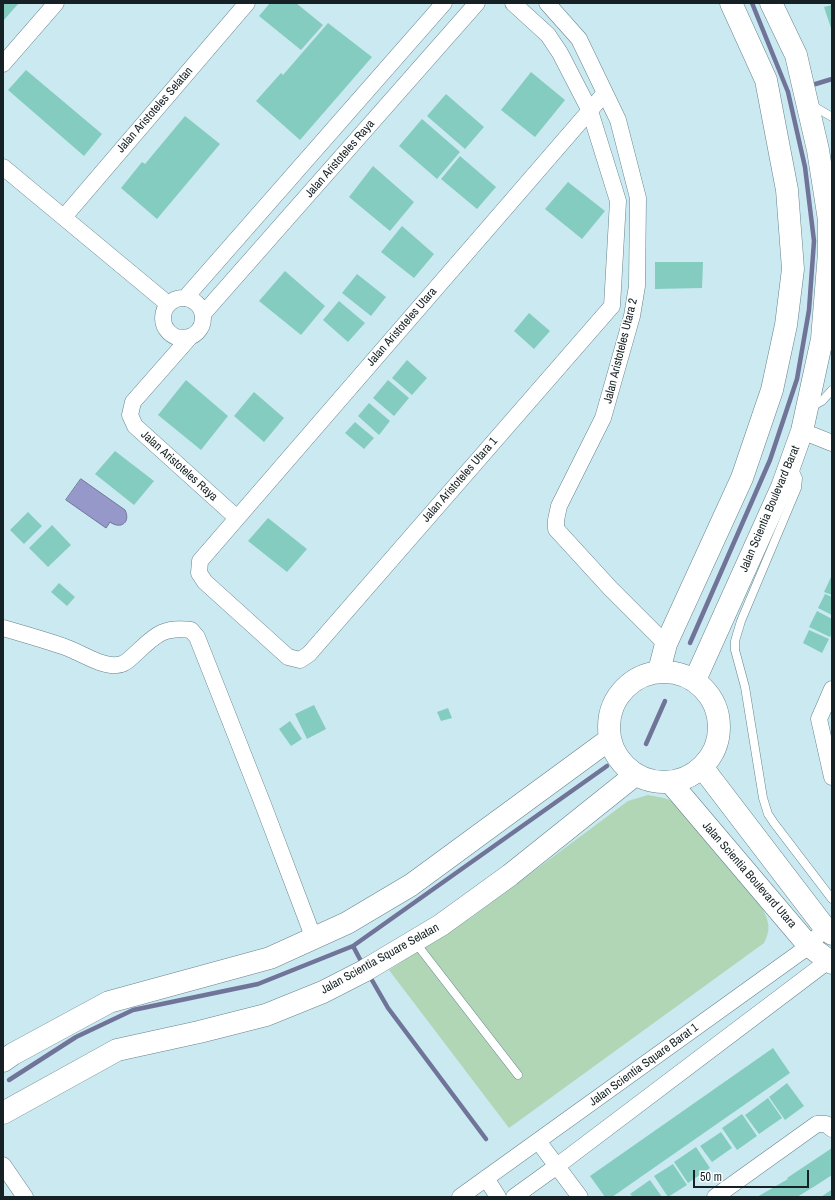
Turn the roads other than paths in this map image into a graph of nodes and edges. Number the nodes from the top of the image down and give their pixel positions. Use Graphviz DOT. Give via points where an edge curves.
graph roads {
  1 [pos="56,3"];
  2 [pos="247,3"];
  3 [pos="444,3"];
  4 [pos="477,3"];
  5 [pos="512,3"];
  6 [pos="547,3"];
  7 [pos="731,3"];
  8 [pos="771,3"];
  9 [pos="3,64"];
  10 [pos="805,92"];
  11 [pos="605,93"];
  12 [pos="590,111"];
  13 [pos="832,117"];
  14 [pos="331,132"];
  15 [pos="350,148"];
  16 [pos="3,167"];
  17 [pos="64,217"];
  18 [pos="186,297"];
  19 [pos="168,304"];
  20 [pos="612,306"];
  21 [pos="203,314"];
  22 [pos="632,316"];
  23 [pos="191,336"];
  24 [pos="832,390"];
  25 [pos="808,408"];
  26 [pos="802,431"];
  27 [pos="832,443"];
  28 [pos="790,463"];
  29 [pos="237,518"];
  30 [pos="200,561"];
  31 [pos="3,628"];
  32 [pos="666,644"];
  33 [pos="659,671"];
  34 [pos="695,680"];
  35 [pos="832,689"];
  36 [pos="610,739"];
  37 [pos="702,767"];
  38 [pos="635,775"];
  39 [pos="832,777"];
  40 [pos="670,782"];
  41 [pos="832,900"];
  42 [pos="828,931"];
  43 [pos="314,939"];
  44 [pos="414,941"];
  45 [pos="809,946"];
  46 [pos="831,961"];
  47 [pos="3,1061"];
  48 [pos="518,1075"];
  49 [pos="3,1113"];
  50 [pos="827,1126"];
  51 [pos="538,1142"];
  52 [pos="3,1165"];
  53 [pos="557,1166"];
  54 [pos="486,1178"];
  55 [pos="25,1197"];
  56 [pos="460,1197"];
  57 [pos="498,1197"];
  58 [pos="514,1197"];
  59 [pos="580,1197"];
  60 [pos="715,1197"];
  1 -- 9 [label="street"];
  2 -- 17 [label="street, Jalan Aristoteles Selatan"];
  3 -- 14 [label="street, Jalan Aristoteles Raya"];
  4 -- 15 [label="street, Jalan Aristoteles Raya"];
  5 -- 12 [label="street, Jalan Aristoteles Utara 2" via="548,35"];
  6 -- 11 [label="street, Jalan Aristoteles Utara 2" via="579,39"];
  7 -- 32 [label="street" via="766,80 787,190 793,269 786,325 772,390 742,478"];
  8 -- 10 [label="street, Jalan Scientia Boulevard Barat" via="796,55"];
  10 -- 13 [label="lane"];
  10 -- 25 [label="street, Jalan Scientia Boulevard Barat" via="818,150 829,226 822,339"];
  11 -- 12 [label="street, Jalan Aristoteles Utara"];
  11 -- 22 [label="street, Jalan Aristoteles Utara 2" via="618,120 638,198 637,286"];
  12 -- 20 [label="street, Jalan Aristoteles Utara 2" via="618,201"];
  12 -- 29 [label="street, Jalan Aristoteles Utara"];
  14 -- 15 [label="street"];
  14 -- 18 [label="street, Jalan Aristoteles Raya"];
  15 -- 21 [label="street, Jalan Aristoteles Raya"];
  16 -- 17 [label="street"];
  17 -- 19 [label="street"];
  18 -- 19 [label="street, Jalan Aristoteles Raya"];
  18 -- 21 [label="street" via="197,303"];
  19 -- 23 [label="street" via="163,317 166,330 178,337"];
  20 -- 22 [label="street"];
  20 -- 30 [label="street, Jalan Aristoteles Utara 1" via="309,654 300,660 288,657 205,582 199,573"];
  21 -- 23 [label="street, Jalan Aristoteles Raya" via="201,327"];
  22 -- 32 [label="street, Jalan Aristoteles Utara 2" via="603,418 559,506 556,529"];
  23 -- 29 [label="street, Jalan Aristoteles Raya" via="133,402 130,415 135,426"];
  24 -- 25 [label="lane" via="822,401"];
  25 -- 26 [label="street, Jalan Scientia Boulevard Barat"];
  26 -- 27 [label="street"];
  26 -- 28 [label="street, Jalan Scientia Boulevard Barat"];
  28 -- 34 [label="street, Jalan Scientia Boulevard Barat" via="782,487"];
  28 -- 41 [label="lane" via="798,478 797,488 740,621 734,650 745,687 763,798 768,814"];
  29 -- 30 [label="street, Jalan Aristoteles Utara"];
  31 -- 43 [label="street" via="66,647 105,664 118,665 127,661 164,631 179,628 191,630 198,637"];
  32 -- 33 [label="street"];
  33 -- 34 [label="street" via="678,672"];
  33 -- 36 [label="street" via="641,676 625,687 614,702 608,720"];
  34 -- 37 [label="street" via="708,691 716,706 720,722 713,754"];
  35 -- 39 [label="street" via="819,719"];
  36 -- 38 [label="street" via="623,765"];
  36 -- 43 [label="street" via="411,885 347,923"];
  37 -- 40 [label="street" via="687,778"];
  37 -- 42 [label="street, Jalan Scientia Boulevard Utara"];
  38 -- 40 [label="street" via="652,782"];
  38 -- 44 [label="street, Jalan Scientia Square Selatan" via="510,875 441,925"];
  40 -- 45 [label="street, Jalan Scientia Boulevard Utara"];
  42 -- 45 [label="street, Jalan Scientia Square Barat 1"];
  43 -- 47 [label="street" via="270,958 109,1002"];
  44 -- 48 [label="lane"];
  44 -- 49 [label="street, Jalan Scientia Square Selatan" via="323,992 266,1015 118,1050"];
  45 -- 46 [label="street, Jalan Scientia Boulevard Utara"];
  45 -- 51 [label="street, Jalan Scientia Square Barat 1"];
  46 -- 53 [label="street"];
  50 -- 60 [label="street" via="817,1124"];
  51 -- 53 [label="street"];
  51 -- 54 [label="street, Jalan Scientia Square Barat 1"];
  52 -- 55 [label="street"];
  53 -- 58 [label="street"];
  53 -- 59 [label="street"];
  54 -- 56 [label="street, Jalan Scientia Square Barat 1"];
  54 -- 57 [label="street"];
}
